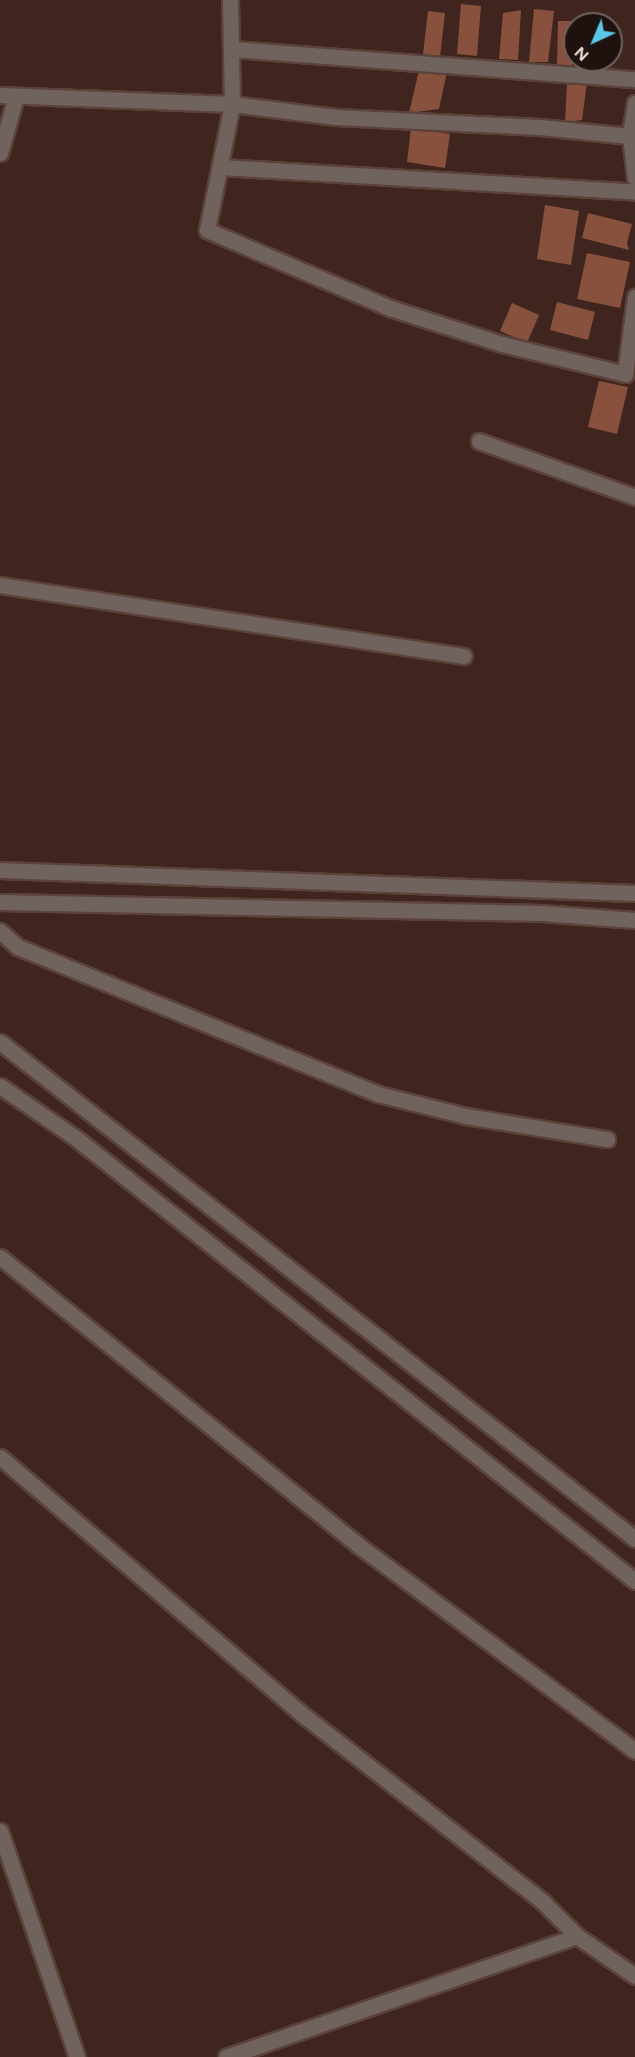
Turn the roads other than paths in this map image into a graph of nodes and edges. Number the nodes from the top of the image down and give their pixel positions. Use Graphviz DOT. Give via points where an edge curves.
graph roads {
  1 [pos="230,0"];
  2 [pos="233,49"];
  3 [pos="635,79"];
  4 [pos="8,95"];
  5 [pos="635,103"];
  6 [pos="232,104"];
  7 [pos="630,136"];
  8 [pos="0,153"];
  9 [pos="220,166"];
  10 [pos="635,178"];
  11 [pos="635,192"];
  12 [pos="635,297"];
  13 [pos="630,376"];
  14 [pos="479,441"];
  15 [pos="635,497"];
  16 [pos="0,585"];
  17 [pos="464,656"];
  18 [pos="0,870"];
  19 [pos="635,893"];
  20 [pos="0,902"];
  21 [pos="635,920"];
  22 [pos="0,932"];
  23 [pos="0,1042"];
  24 [pos="0,1086"];
  25 [pos="607,1139"];
  26 [pos="0,1257"];
  27 [pos="0,1457"];
  28 [pos="635,1539"];
  29 [pos="635,1581"];
  30 [pos="635,1751"];
  31 [pos="0,1831"];
  32 [pos="4,1856"];
  33 [pos="577,1936"];
  34 [pos="635,1976"];
  35 [pos="77,2057"];
  36 [pos="226,2057"];
  1 -- 2 [label="street"];
  2 -- 3 [label="street"];
  2 -- 6 [label="street"];
  4 -- 6 [label="street"];
  4 -- 8 [label="street"];
  5 -- 7 [label="street"];
  6 -- 7 [label="street" via="336,117 540,127"];
  6 -- 9 [label="street"];
  7 -- 10 [label="street"];
  9 -- 11 [label="street"];
  9 -- 13 [label="street" via="207,230 390,308 502,344"];
  12 -- 13 [label="street"];
  14 -- 15 [label="street"];
  16 -- 17 [label="street"];
  18 -- 19 [label="street"];
  20 -- 21 [label="street" via="542,913"];
  22 -- 25 [label="street" via="18,947 378,1094 466,1116"];
  23 -- 28 [label="street"];
  24 -- 29 [label="street" via="77,1139"];
  26 -- 30 [label="street" via="358,1545"];
  27 -- 33 [label="street" via="307,1718 543,1902"];
  31 -- 32 [label="street"];
  32 -- 35 [label="street"];
  33 -- 34 [label="street"];
  33 -- 36 [label="street"];
}
